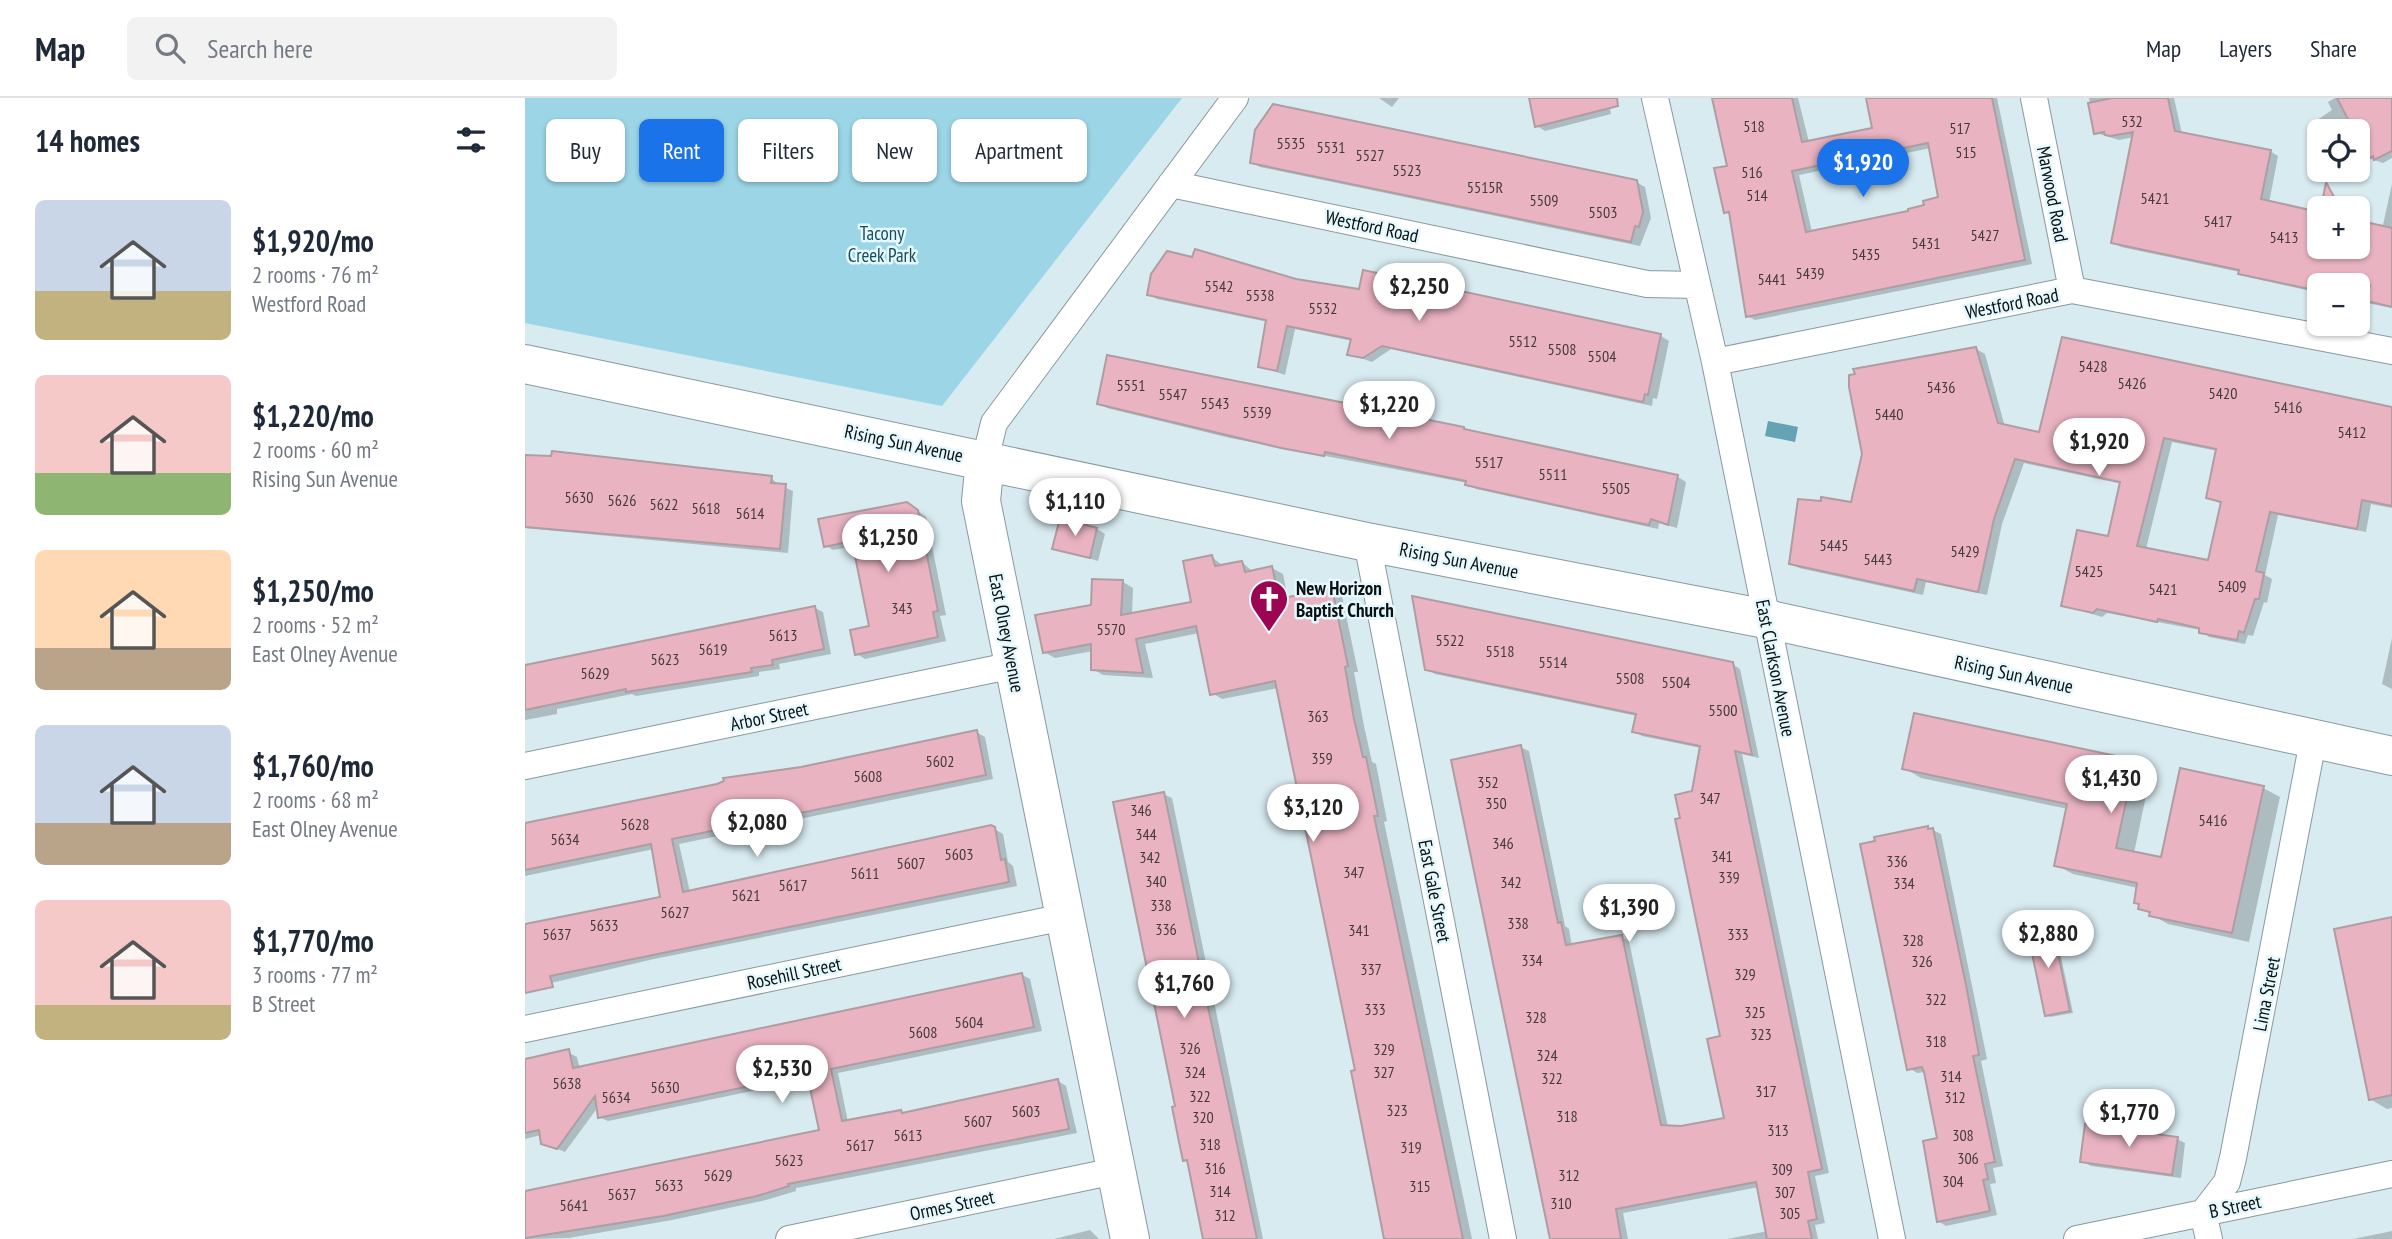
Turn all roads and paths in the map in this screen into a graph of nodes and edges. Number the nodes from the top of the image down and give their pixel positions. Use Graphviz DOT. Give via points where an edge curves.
graph roads {
  1 [pos="1235,98"];
  2 [pos="1655,98"];
  3 [pos="2034,98"];
  4 [pos="1171,184"];
  5 [pos="1697,285"];
  6 [pos="2072,290"];
  7 [pos="2392,351"];
  8 [pos="1715,362"];
  9 [pos="525,364"];
  10 [pos="985,460"];
  11 [pos="1367,542"];
  12 [pos="1766,620"];
  13 [pos="1014,665"];
  14 [pos="2313,741"];
  15 [pos="2392,756"];
  16 [pos="525,766"];
  17 [pos="1064,917"];
  18 [pos="525,1029"];
  19 [pos="1115,1171"];
  20 [pos="2392,1174"];
  21 [pos="2203,1213"];
  22 [pos="789,1239"];
  23 [pos="1130,1239"];
  24 [pos="1503,1239"];
  25 [pos="1892,1239"];
  26 [pos="2077,1239"];
  27 [pos="2209,1239"];
  1 -- 4 [label="street, East Olney Avenue"];
  2 -- 5 [label="street, East Clarkson Avenue"];
  3 -- 6 [label="street, Marwood Road"];
  4 -- 5 [label="street, Westford Road" via="1647,284"];
  4 -- 10 [label="street, East Olney Avenue" via="994,423"];
  5 -- 8 [label="street, East Clarkson Avenue"];
  6 -- 7 [label="street, Westford Road"];
  6 -- 8 [label="street, Westford Road"];
  8 -- 12 [label="street, East Clarkson Avenue"];
  9 -- 10 [label="main road, Rising Sun Avenue"];
  10 -- 11 [label="main road, Rising Sun Avenue"];
  10 -- 13 [label="main road, East Olney Avenue" via="981,501"];
  11 -- 12 [label="main road, Rising Sun Avenue"];
  11 -- 24 [label="street, East Gale Street"];
  12 -- 14 [label="main road, Rising Sun Avenue"];
  12 -- 25 [label="street, East Clarkson Avenue"];
  13 -- 16 [label="street, Arbor Street"];
  13 -- 17 [label="main road, East Olney Avenue"];
  14 -- 15 [label="main road, Rising Sun Avenue"];
  14 -- 21 [label="street, Lima Street" via="2233,1158 2227,1182"];
  17 -- 18 [label="street, Rosehill Street"];
  17 -- 19 [label="main road, East Olney Avenue"];
  19 -- 22 [label="street, Ormes Street"];
  19 -- 23 [label="main road, East Olney Avenue"];
  20 -- 21 [label="street, B Street"];
  21 -- 26 [label="street, B Street"];
  21 -- 27 [label="street"];
}
